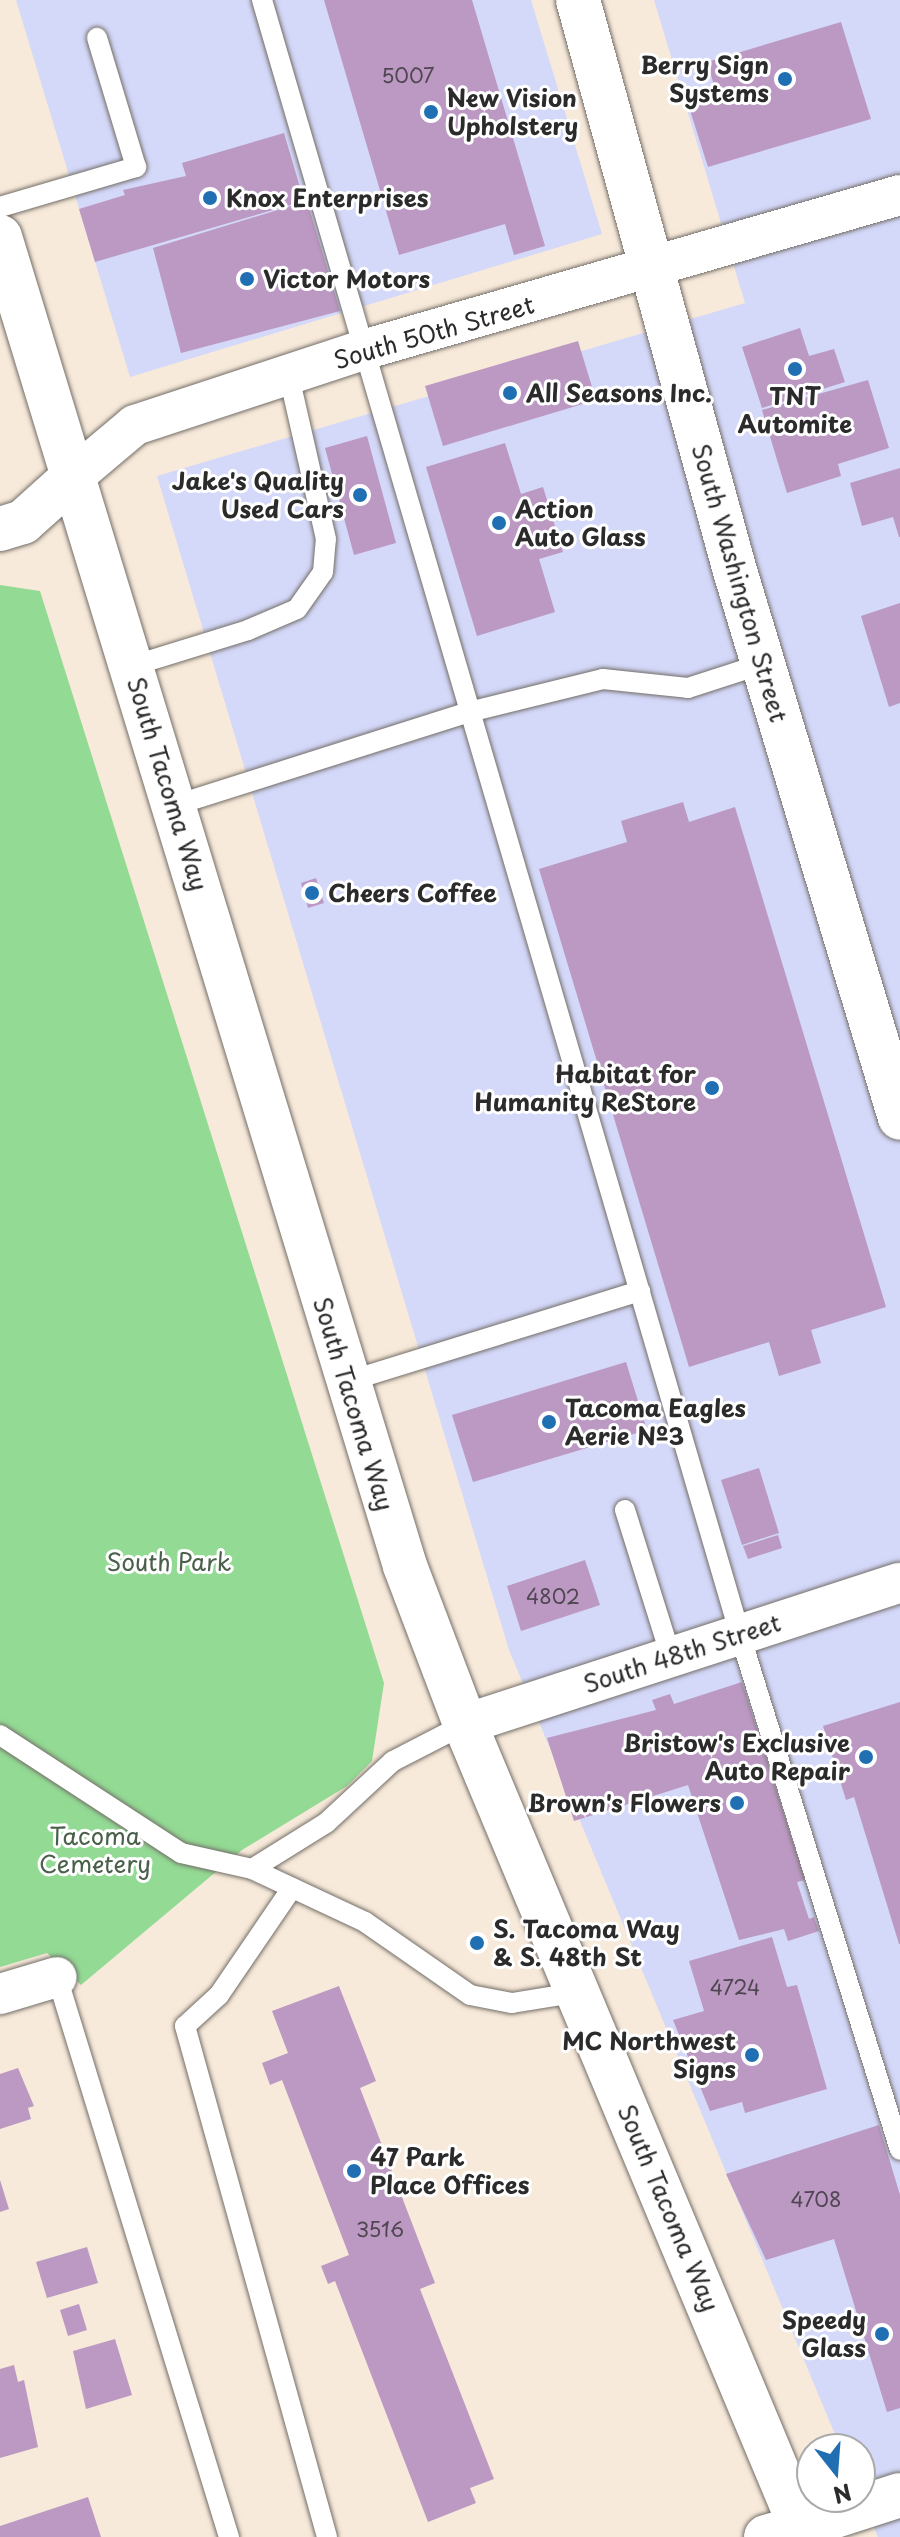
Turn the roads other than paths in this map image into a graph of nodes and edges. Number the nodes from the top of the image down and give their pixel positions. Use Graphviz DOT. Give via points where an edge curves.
graph roads {
  1 [pos="262,0"];
  2 [pos="578,0"];
  3 [pos="97,38"];
  4 [pos="900,195"];
  5 [pos="0,207"];
  6 [pos="0,237"];
  7 [pos="653,270"];
  8 [pos="363,350"];
  9 [pos="289,376"];
  10 [pos="72,478"];
  11 [pos="0,529"];
  12 [pos="762,664"];
  13 [pos="132,666"];
  14 [pos="469,712"];
  15 [pos="176,805"];
  16 [pos="900,1118"];
  17 [pos="640,1291"];
  18 [pos="346,1382"];
  19 [pos="625,1510"];
  20 [pos="900,1583"];
  21 [pos="740,1635"];
  22 [pos="671,1657"];
  23 [pos="465,1724"];
  24 [pos="0,1735"];
  25 [pos="252,1869"];
  26 [pos="292,1888"];
  27 [pos="57,1977"];
  28 [pos="580,1992"];
  29 [pos="0,1994"];
  30 [pos="900,2150"];
  31 [pos="900,2495"];
  32 [pos="790,2534"];
  33 [pos="229,2537"];
  34 [pos="327,2537"];
  1 -- 8 [label="lane"];
  2 -- 7 [label="main road, South Washington Street"];
  3 -- 5 [label="lane" via="136,167"];
  4 -- 7 [label="street, South 50th Street"];
  6 -- 10 [label="main road, South Tacoma Way"];
  7 -- 8 [label="street, South 50th Street"];
  7 -- 12 [label="main road, South Washington Street"];
  8 -- 9 [label="street, South 50th Street"];
  8 -- 14 [label="lane"];
  9 -- 10 [label="street, South 50th Street" via="135,425"];
  9 -- 13 [label="lane" via="326,539 323,572 297,609"];
  10 -- 11 [label="main road, South 50th Street" via="23,522"];
  10 -- 13 [label="main road, South Tacoma Way"];
  12 -- 14 [label="lane" via="688,688 603,679"];
  12 -- 16 [label="main road, South Washington Street"];
  13 -- 15 [label="main road, South Tacoma Way"];
  14 -- 15 [label="lane"];
  14 -- 17 [label="lane"];
  15 -- 18 [label="main road, South Tacoma Way"];
  17 -- 18 [label="lane"];
  17 -- 21 [label="lane"];
  18 -- 23 [label="main road, South Tacoma Way" via="405,1566"];
  19 -- 22 [label="lane"];
  20 -- 21 [label="street, South 48th Street"];
  21 -- 22 [label="street, South 48th Street"];
  21 -- 30 [label="lane"];
  22 -- 23 [label="street, South 48th Street"];
  23 -- 25 [label="lane" via="393,1761 326,1823"];
  23 -- 28 [label="main road, South Tacoma Way"];
  24 -- 25 [label="lane" via="181,1853"];
  25 -- 26 [label="lane"];
  26 -- 28 [label="lane" via="365,1922 470,1995 512,2003"];
  26 -- 34 [label="lane" via="219,1995 185,2026"];
  27 -- 29 [label="street"];
  27 -- 33 [label="lane"];
  28 -- 32 [label="main road, South Tacoma Way"];
  31 -- 32 [label="main road"];
}
